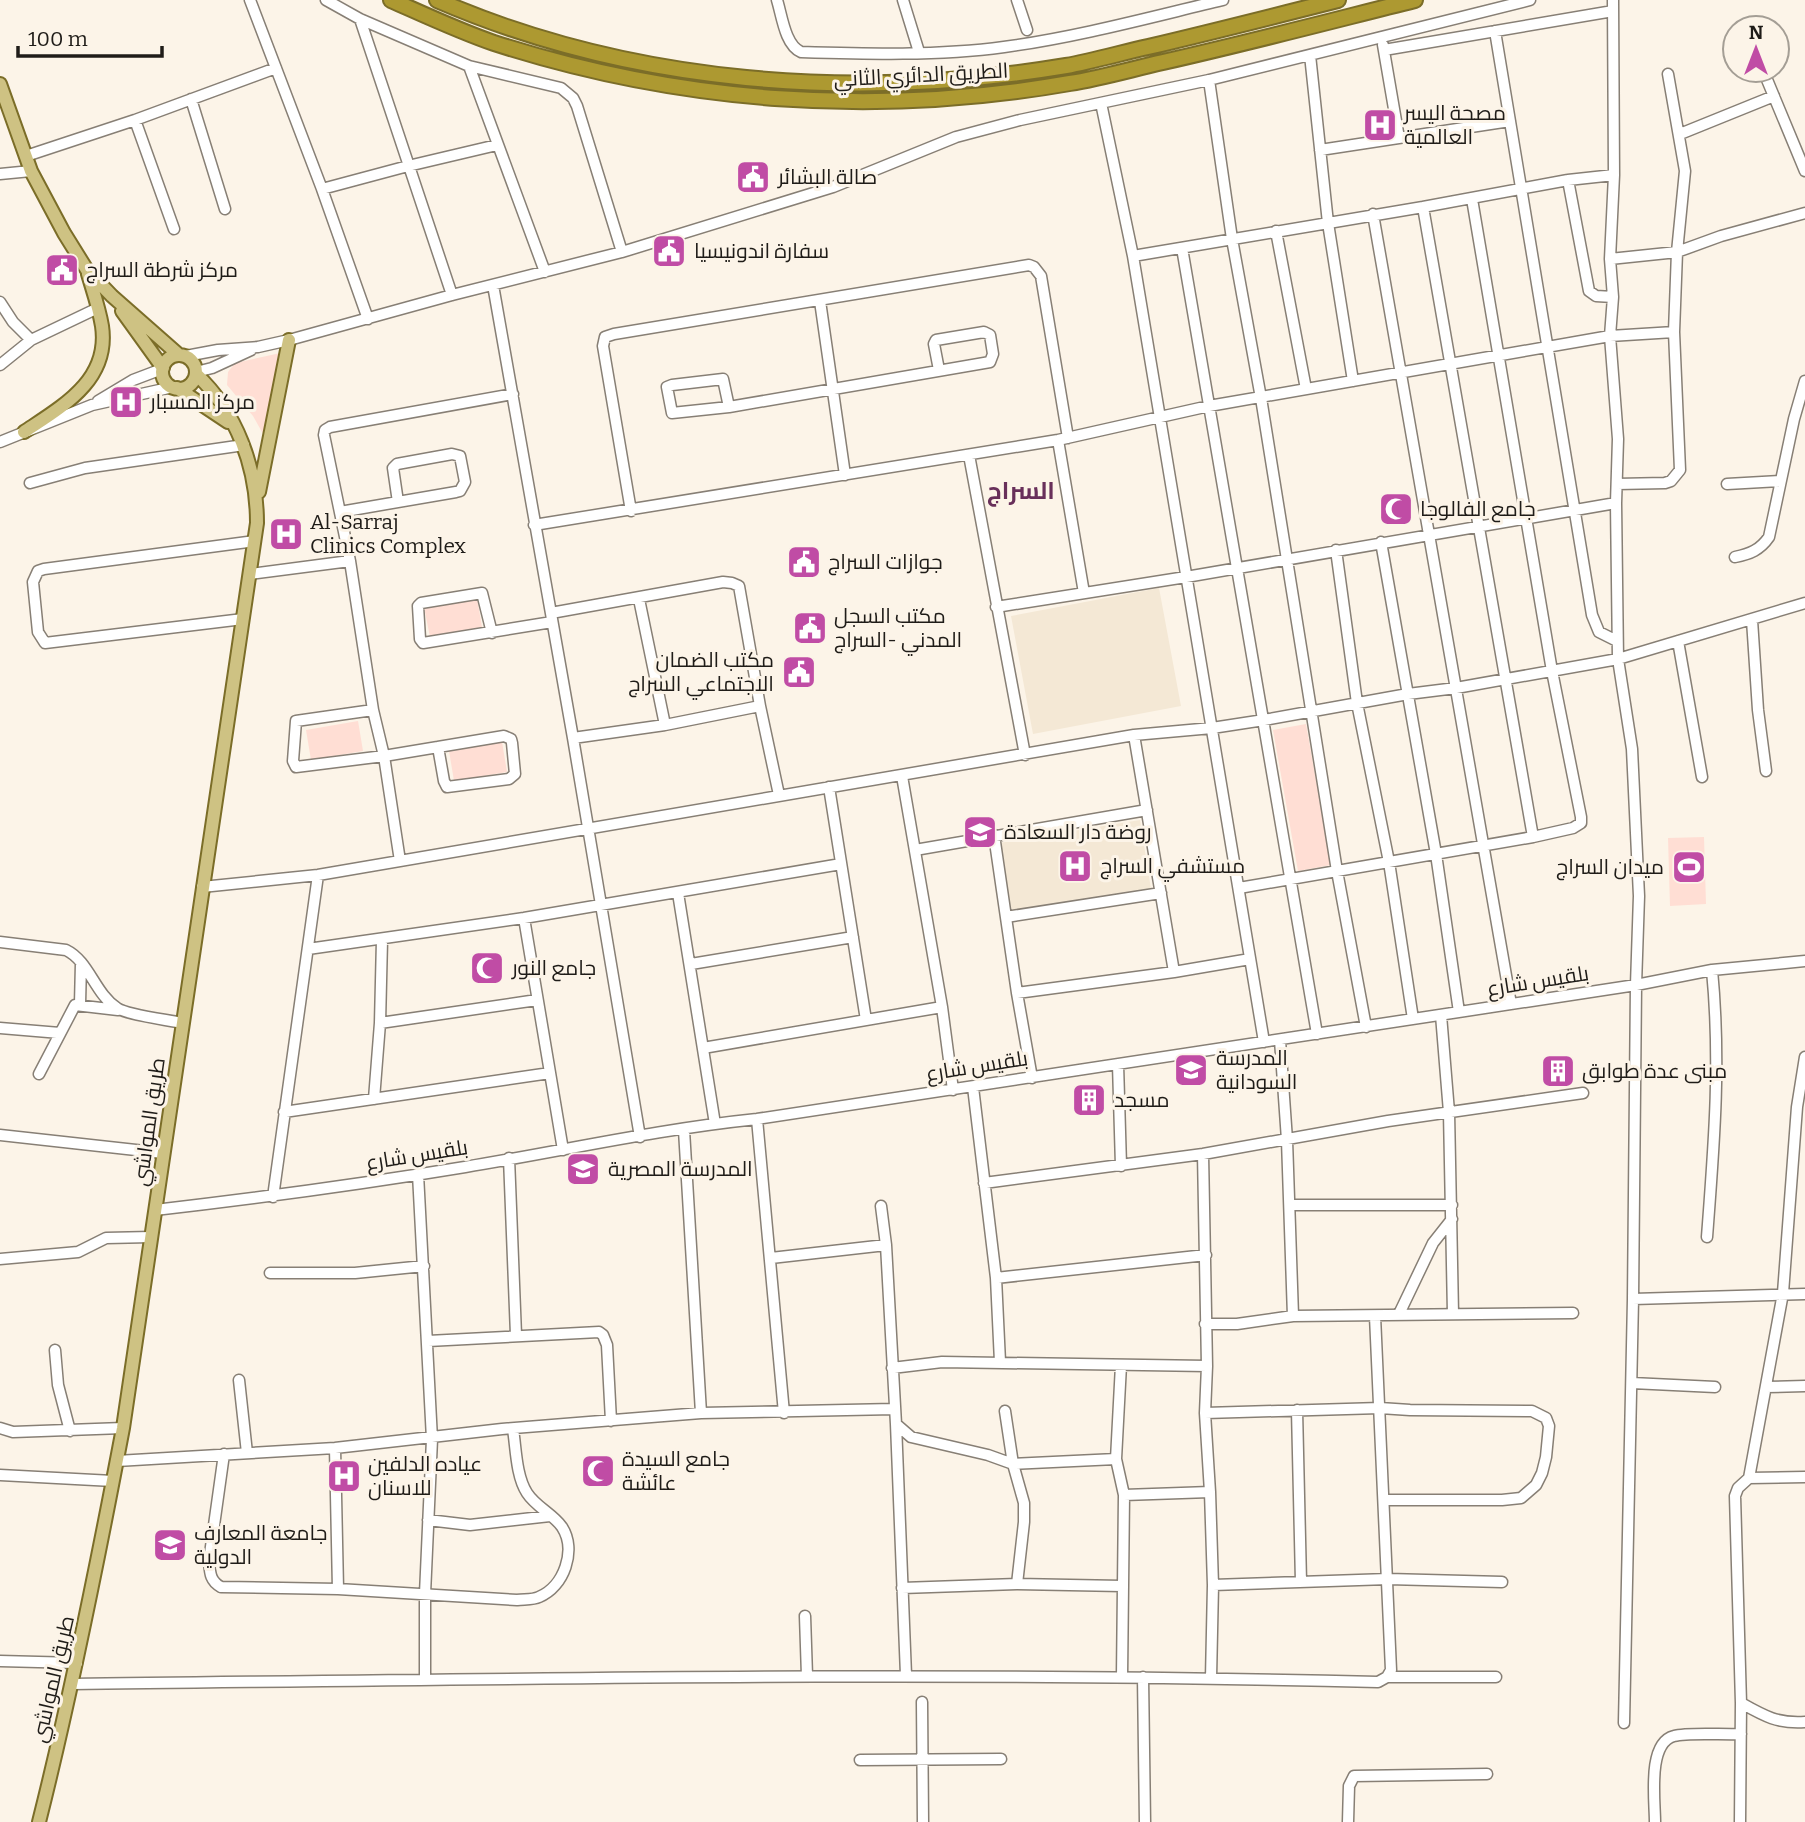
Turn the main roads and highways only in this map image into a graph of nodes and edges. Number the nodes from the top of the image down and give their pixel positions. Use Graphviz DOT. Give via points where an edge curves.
graph roads {
  1 [pos="391,0"];
  2 [pos="437,0"];
  3 [pos="1338,0"];
  4 [pos="1415,0"];
  5 [pos="0,84"];
  6 [pos="87,270"];
  7 [pos="112,296"];
  8 [pos="289,340"];
  9 [pos="182,355"];
  10 [pos="163,368"];
  11 [pos="196,373"];
  12 [pos="175,388"];
  13 [pos="233,426"];
  14 [pos="24,432"];
  15 [pos="257,502"];
  16 [pos="39,1822"];
  1 -- 4 [label="highway, الطريق الدائري الثاني" via="493,43 673,87 778,99 891,102 1072,83"];
  2 -- 3 [label="highway, الطريق الدائري الثاني" via="500,25 587,50 680,69 760,80 893,85 1068,66"];
  5 -- 6 [label="main road" via="31,171"];
  6 -- 7 [label="main road"];
  6 -- 14 [label="main road" via="103,341 94,375 82,391"];
  7 -- 9 [label="main road"];
  7 -- 10 [label="main road"];
  8 -- 15 [label="main road"];
  9 -- 10 [label="main road" via="167,360"];
  9 -- 11 [label="main road" via="194,364"];
  10 -- 12 [label="main road" via="163,378"];
  11 -- 12 [label="main road" via="190,385"];
  11 -- 13 [label="main road, طريق المواشي"];
  12 -- 13 [label="main road, طريق المواشي"];
  13 -- 15 [label="main road, طريق المواشي" via="244,445"];
  15 -- 16 [label="main road, طريق المواشي" via="255,541 123,1428 73,1684"];
}
